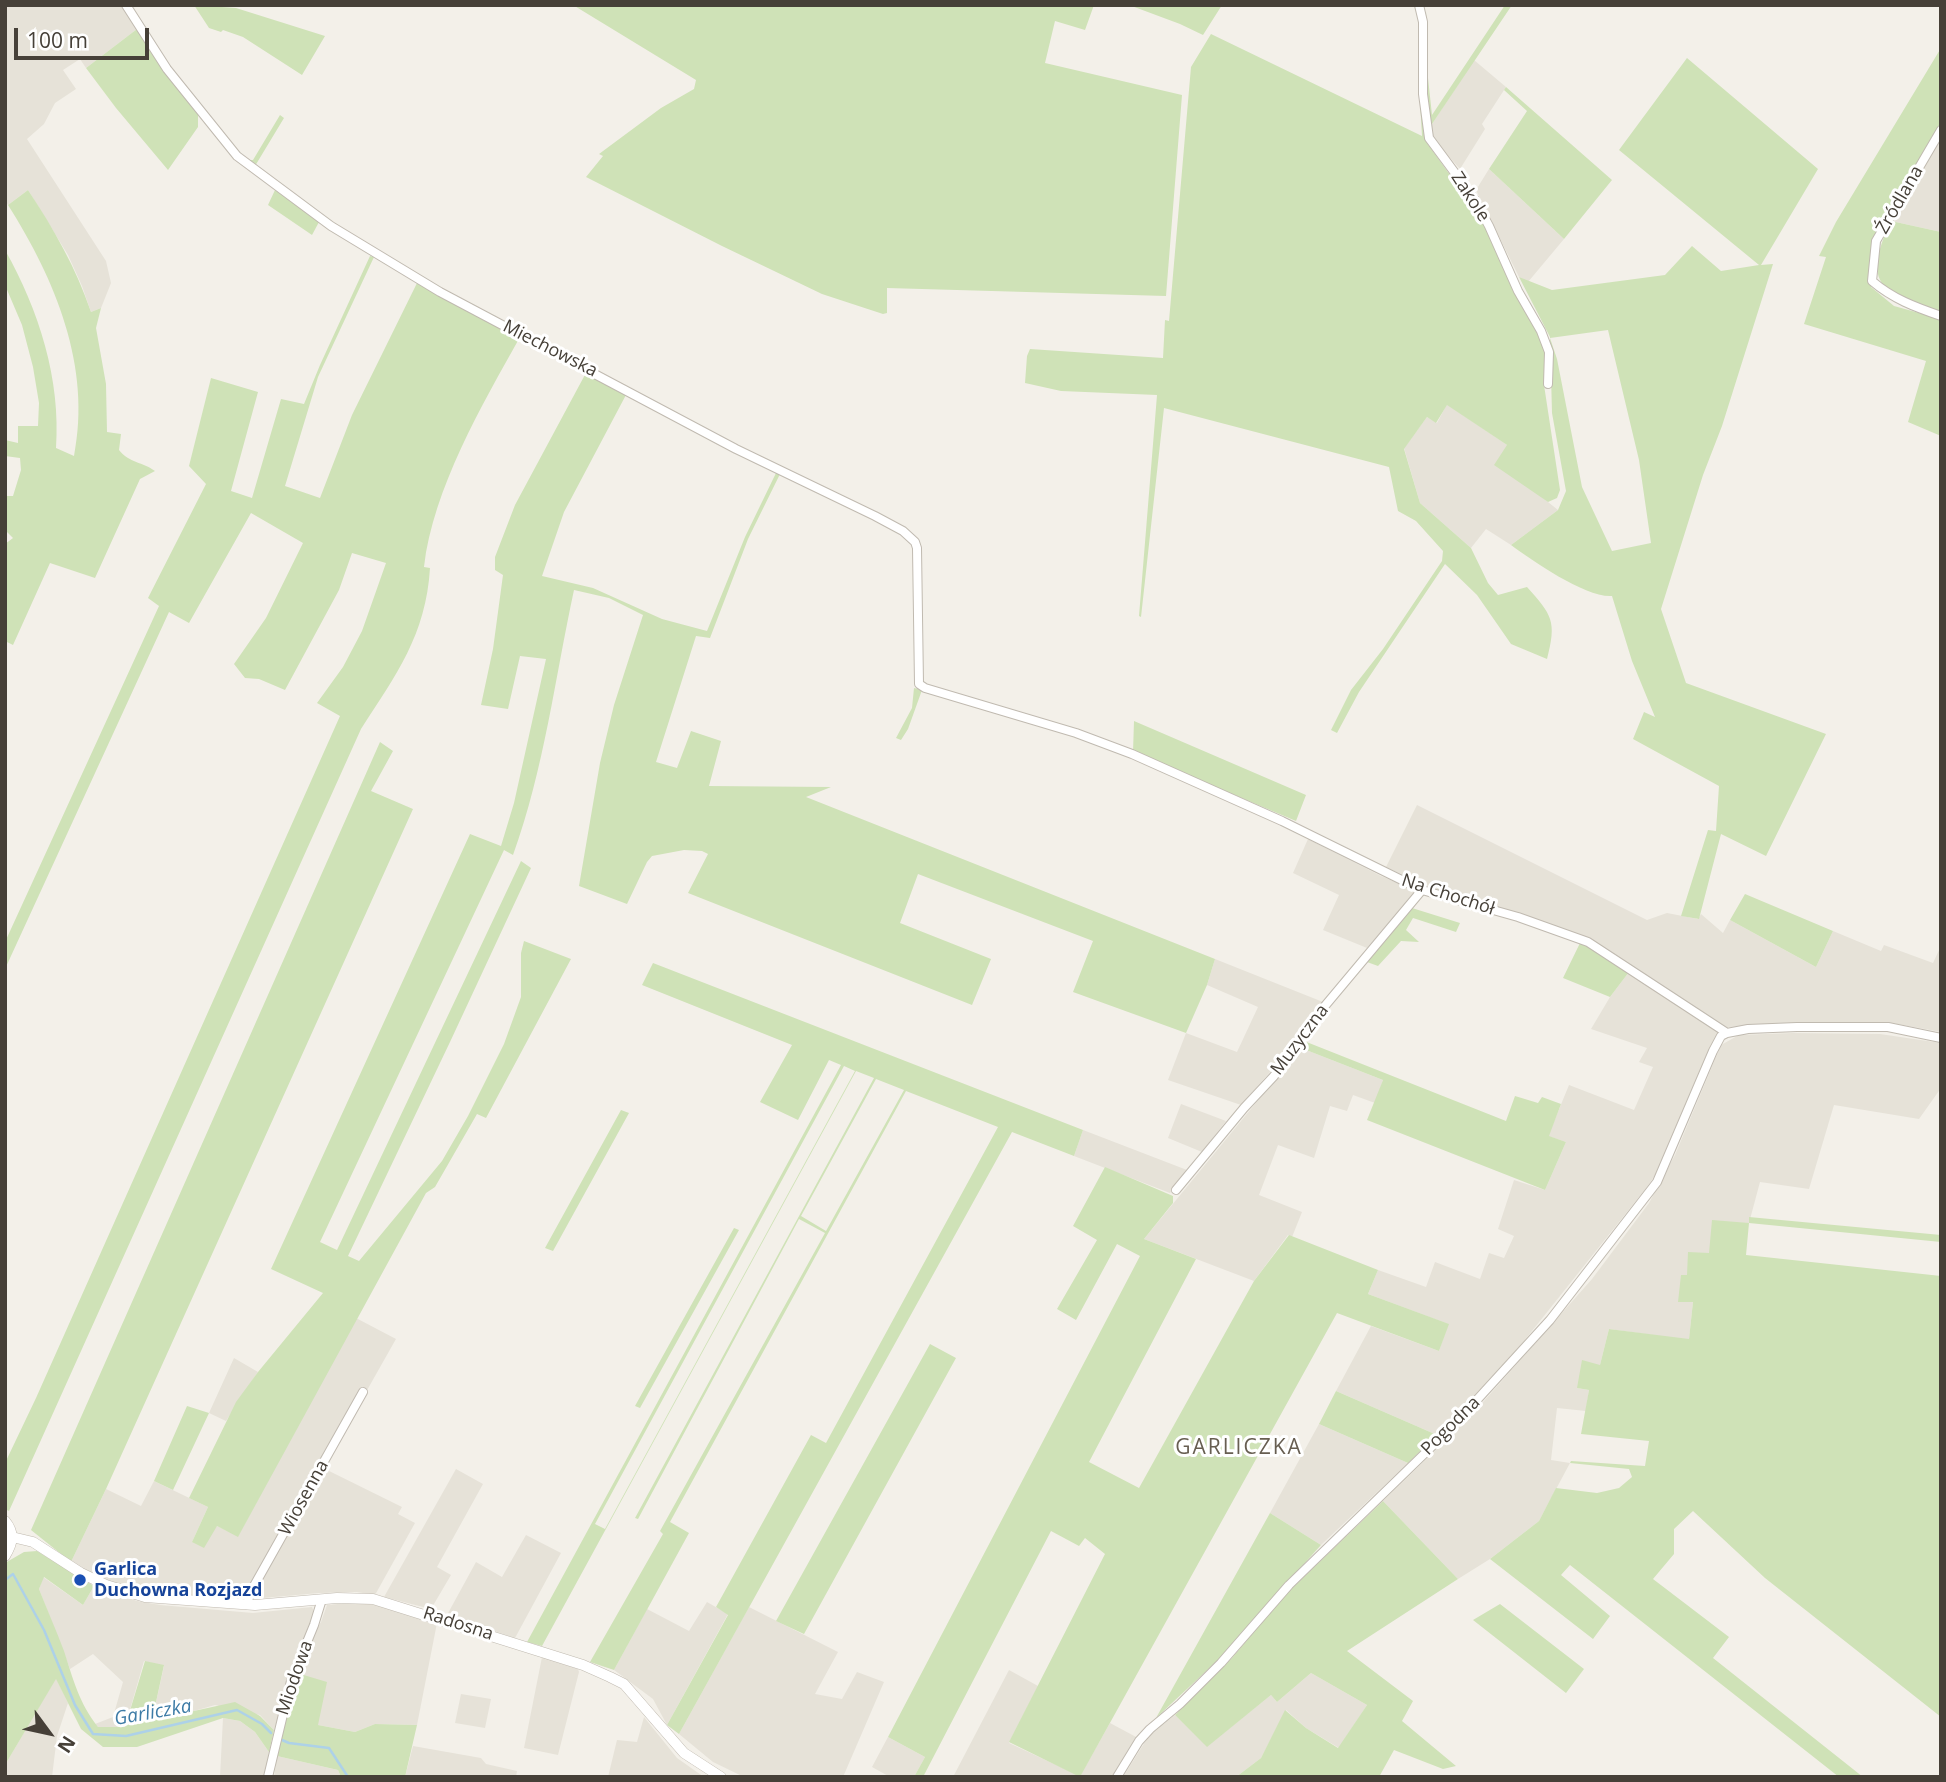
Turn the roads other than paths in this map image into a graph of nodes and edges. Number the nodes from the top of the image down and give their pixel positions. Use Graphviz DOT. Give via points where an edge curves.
graph roads {
  1 [pos="126,5"];
  2 [pos="1419,5"];
  3 [pos="1941,130"];
  4 [pos="1941,316"];
  5 [pos="1548,384"];
  6 [pos="919,684"];
  7 [pos="1422,890"];
  8 [pos="1727,1033"];
  9 [pos="1941,1038"];
  10 [pos="1177,1190"];
  11 [pos="363,1392"];
  12 [pos="5,1521"];
  13 [pos="12,1536"];
  14 [pos="5,1556"];
  15 [pos="322,1599"];
  16 [pos="247,1605"];
  17 [pos="268,1777"];
  18 [pos="721,1777"];
  19 [pos="1117,1777"];
  1 -- 6 [label="street, Miechowska" via="167,69 237,156 331,226 440,292 910,537 918,548"];
  2 -- 5 [label="street, Zakole" via="1429,138 1475,200 1541,331 1549,352"];
  3 -- 4 [label="street, Źródlana" via="1876,241 1872,270 1872,281 1888,295"];
  6 -- 7 [label="street, Na Chochół" via="1132,754"];
  7 -- 8 [label="street, Na Chochół" via="1588,942"];
  7 -- 10 [label="street, Muzyczna"];
  8 -- 9 [label="street" via="1888,1027"];
  8 -- 19 [label="street, Pogodna" via="1713,1051 1657,1182 1550,1320 1453,1426 1289,1585 1180,1704 1150,1729"];
  11 -- 16 [label="street, Wiosenna"];
  12 -- 13 [label="street"];
  13 -- 14 [label="street"];
  13 -- 16 [label="street, Radosna" via="33,1542 106,1585 150,1598"];
  15 -- 16 [label="street, Radosna"];
  15 -- 17 [label="street, Miodowa" via="291,1681"];
  15 -- 18 [label="street, Radosna" via="385,1601 610,1677 624,1684 684,1753"];
}
